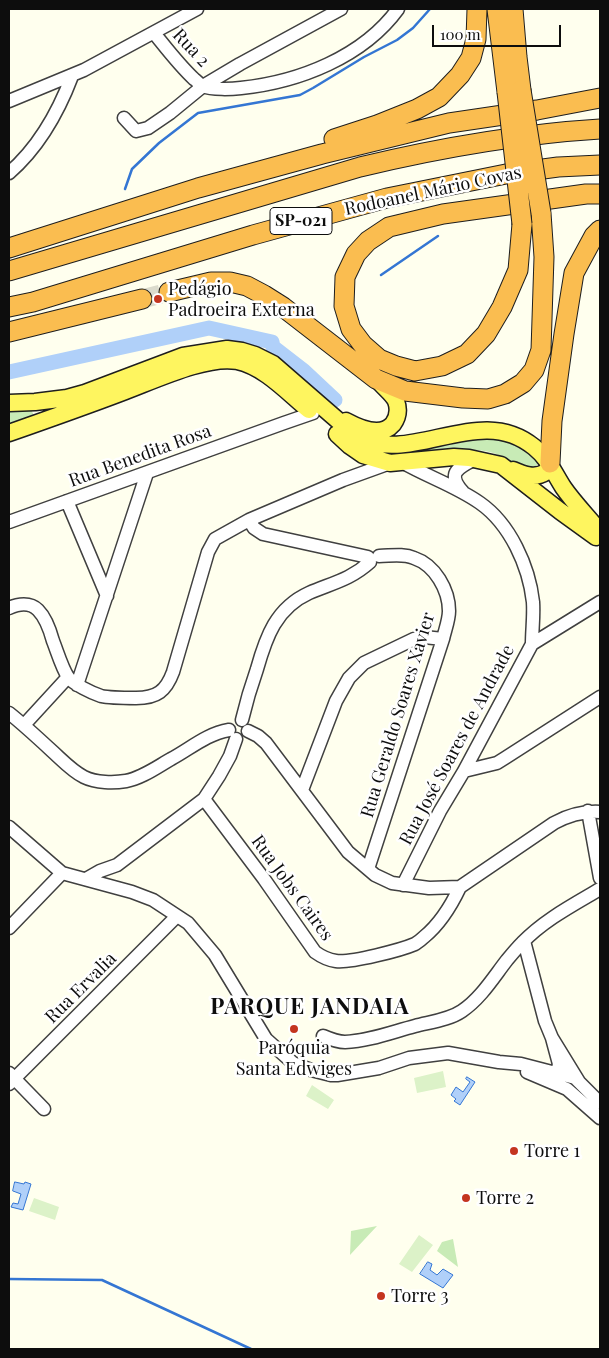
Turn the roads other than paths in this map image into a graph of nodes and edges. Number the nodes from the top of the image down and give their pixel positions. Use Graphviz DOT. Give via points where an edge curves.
graph roads {
  1 [pos="197,9"];
  2 [pos="341,9"];
  3 [pos="398,9"];
  4 [pos="477,9"];
  5 [pos="497,9"];
  6 [pos="513,9"];
  7 [pos="524,9"];
  8 [pos="154,33"];
  9 [pos="517,58"];
  10 [pos="240,64"];
  11 [pos="72,76"];
  12 [pos="203,86"];
  13 [pos="250,87"];
  14 [pos="514,91"];
  15 [pos="600,98"];
  16 [pos="9,101"];
  17 [pos="600,107"];
  18 [pos="537,110"];
  19 [pos="124,118"];
  20 [pos="600,129"];
  21 [pos="600,165"];
  22 [pos="9,173"];
  23 [pos="198,188"];
  24 [pos="600,194"];
  25 [pos="600,230"];
  26 [pos="9,248"];
  27 [pos="544,257"];
  28 [pos="9,271"];
  29 [pos="169,292"];
  30 [pos="142,299"];
  31 [pos="9,308"];
  32 [pos="9,332"];
  33 [pos="376,379"];
  34 [pos="292,395"];
  35 [pos="9,403"];
  36 [pos="321,413"];
  37 [pos="552,421"];
  38 [pos="284,423"];
  39 [pos="9,433"];
  40 [pos="363,455"];
  41 [pos="475,459"];
  42 [pos="396,462"];
  43 [pos="550,463"];
  44 [pos="501,465"];
  45 [pos="147,472"];
  46 [pos="343,480"];
  47 [pos="464,494"];
  48 [pos="67,501"];
  49 [pos="249,520"];
  50 [pos="9,522"];
  51 [pos="600,532"];
  52 [pos="600,540"];
  53 [pos="372,559"];
  54 [pos="107,596"];
  55 [pos="600,602"];
  56 [pos="9,608"];
  57 [pos="443,639"];
  58 [pos="532,644"];
  59 [pos="72,681"];
  60 [pos="600,698"];
  61 [pos="9,713"];
  62 [pos="24,725"];
  63 [pos="245,726"];
  64 [pos="232,735"];
  65 [pos="464,771"];
  66 [pos="302,790"];
  67 [pos="204,799"];
  68 [pos="594,812"];
  69 [pos="9,827"];
  70 [pos="117,865"];
  71 [pos="368,869"];
  72 [pos="62,873"];
  73 [pos="600,878"];
  74 [pos="86,879"];
  75 [pos="403,885"];
  76 [pos="460,887"];
  77 [pos="120,889"];
  78 [pos="600,889"];
  79 [pos="177,916"];
  80 [pos="9,928"];
  81 [pos="524,941"];
  82 [pos="323,1036"];
  83 [pos="552,1038"];
  84 [pos="11,1078"];
  85 [pos="562,1079"];
  86 [pos="580,1082"];
  87 [pos="576,1096"];
  88 [pos="600,1103"];
  89 [pos="44,1110"];
  90 [pos="600,1118"];
  1 -- 8 [label="street"];
  2 -- 10 [label="street"];
  3 -- 13 [label="street" via="378,32 333,61 298,77"];
  4 -- 23 [label="highway" via="476,39 471,58 439,97 377,125"];
  5 -- 14 [label="highway"];
  6 -- 9 [label="highway"];
  7 -- 9 [label="highway"];
  8 -- 11 [label="street"];
  8 -- 12 [label="street, Rua 2" via="178,63"];
  9 -- 14 [label="highway"];
  10 -- 12 [label="street"];
  10 -- 13 [label="street" via="242,79"];
  11 -- 16 [label="street"];
  11 -- 22 [label="street" via="43,136"];
  12 -- 13 [label="street"];
  12 -- 19 [label="street" via="148,128 136,132"];
  14 -- 24 [label="highway, bridge" via="522,224 518,270 486,334 467,354 442,366 415,371 379,359 363,345 351,329 344,306 345,277 356,254 389,227 443,214 586,194"];
  14 -- 27 [label="highway, bridge" via="541,213"];
  15 -- 18 [label="highway"];
  17 -- 18 [label="highway"];
  18 -- 23 [label="highway" via="449,123"];
  20 -- 28 [label="highway, Rodoanel Mário Covas / SP-021" via="453,147 360,167"];
  21 -- 31 [label="highway, Rodoanel Mário Covas / SP-021" via="506,174 387,198 253,234"];
  23 -- 26 [label="highway"];
  25 -- 37 [label="highway" via="574,273"];
  27 -- 33 [label="highway" via="541,350 534,370 523,384 488,399 404,392"];
  27 -- 37 [label="highway"];
  29 -- 33 [label="highway" via="211,282 248,286 283,307"];
  30 -- 32 [label="highway"];
  33 -- 36 [label="main road" via="395,399 398,410 390,427 374,431"];
  34 -- 36 [label="main road"];
  34 -- 38 [label="street" via="291,408"];
  34 -- 39 [label="main road" via="258,368 228,360 216,361 195,365"];
  35 -- 36 [label="main road" via="67,398 183,356 227,348 255,355 273,364"];
  36 -- 38 [label="street, Rua Benedita Rosa"];
  36 -- 40 [label="main road" via="350,446"];
  36 -- 43 [label="main road" via="366,442 390,446 467,431 494,430 520,437"];
  37 -- 43 [label="highway"];
  38 -- 45 [label="street, Rua Benedita Rosa"];
  40 -- 42 [label="main road"];
  40 -- 46 [label="street"];
  41 -- 42 [label="main road" via="454,457"];
  41 -- 44 [label="main road"];
  41 -- 47 [label="street" via="455,471 456,484"];
  42 -- 46 [label="street"];
  42 -- 47 [label="street, Rua José Soares de Andrade"];
  43 -- 44 [label="main road" via="546,472 537,476 525,475"];
  43 -- 51 [label="main road" via="563,488"];
  44 -- 52 [label="main road"];
  45 -- 48 [label="street, Rua Benedita Rosa"];
  45 -- 54 [label="street"];
  46 -- 49 [label="street"];
  47 -- 58 [label="street, Rua José Soares de Andrade" via="496,516 515,543 529,579 533,602"];
  48 -- 50 [label="street, Rua Benedita Rosa"];
  48 -- 54 [label="street"];
  49 -- 53 [label="street, Rua Geraldo Soares Xavier" via="263,534"];
  49 -- 59 [label="street" via="215,539 208,552 169,684 153,696 137,698 101,696"];
  53 -- 57 [label="street, Rua Geraldo Soares Xavier" via="402,555 413,557 422,561 439,579 449,612"];
  53 -- 63 [label="street" via="360,571 342,581 307,594 278,618 263,647"];
  54 -- 59 [label="street"];
  55 -- 58 [label="street"];
  56 -- 59 [label="street" via="26,604 36,608"];
  57 -- 66 [label="street" via="414,639 364,663 349,678 336,701"];
  57 -- 71 [label="street, Rua Geraldo Soares Xavier"];
  58 -- 65 [label="street, Rua José Soares de Andrade"];
  59 -- 62 [label="street"];
  60 -- 65 [label="street" via="496,763"];
  61 -- 62 [label="street"];
  62 -- 64 [label="street" via="73,771 86,778 111,782 139,776 217,733"];
  63 -- 64 [label="street" via="247,734 243,738"];
  63 -- 64 [label="street" via="235,720 232,722"];
  63 -- 66 [label="street" via="266,743"];
  64 -- 67 [label="street" via="230,756"];
  65 -- 75 [label="street, Rua José Soares de Andrade"];
  66 -- 71 [label="street" via="348,852"];
  67 -- 70 [label="street"];
  67 -- 76 [label="street, Rua Jobs Caires" via="315,952 324,958 349,961 415,943 440,921"];
  68 -- 73 [label="street"];
  68 -- 76 [label="street" via="568,815"];
  69 -- 72 [label="street"];
  70 -- 74 [label="street"];
  70 -- 77 [label="street"];
  71 -- 75 [label="street" via="384,881"];
  72 -- 74 [label="street"];
  72 -- 80 [label="street"];
  74 -- 77 [label="street"];
  75 -- 76 [label="street"];
  77 -- 79 [label="street" via="153,900"];
  78 -- 81 [label="street"];
  79 -- 84 [label="street, Rua Ervalia"];
  79 -- 85 [label="street" via="188,923 216,954 266,1039 293,1063 337,1075 379,1068 409,1058 448,1053 521,1064"];
  81 -- 82 [label="street" via="477,998 462,1011 444,1019 371,1038 343,1042"];
  81 -- 83 [label="street"];
  83 -- 85 [label="street"];
  83 -- 86 [label="street"];
  84 -- 89 [label="street"];
  85 -- 86 [label="street" via="575,1078"];
  85 -- 87 [label="street"];
  86 -- 87 [label="street" via="580,1093"];
  86 -- 88 [label="street"];
  87 -- 90 [label="street"];
}
